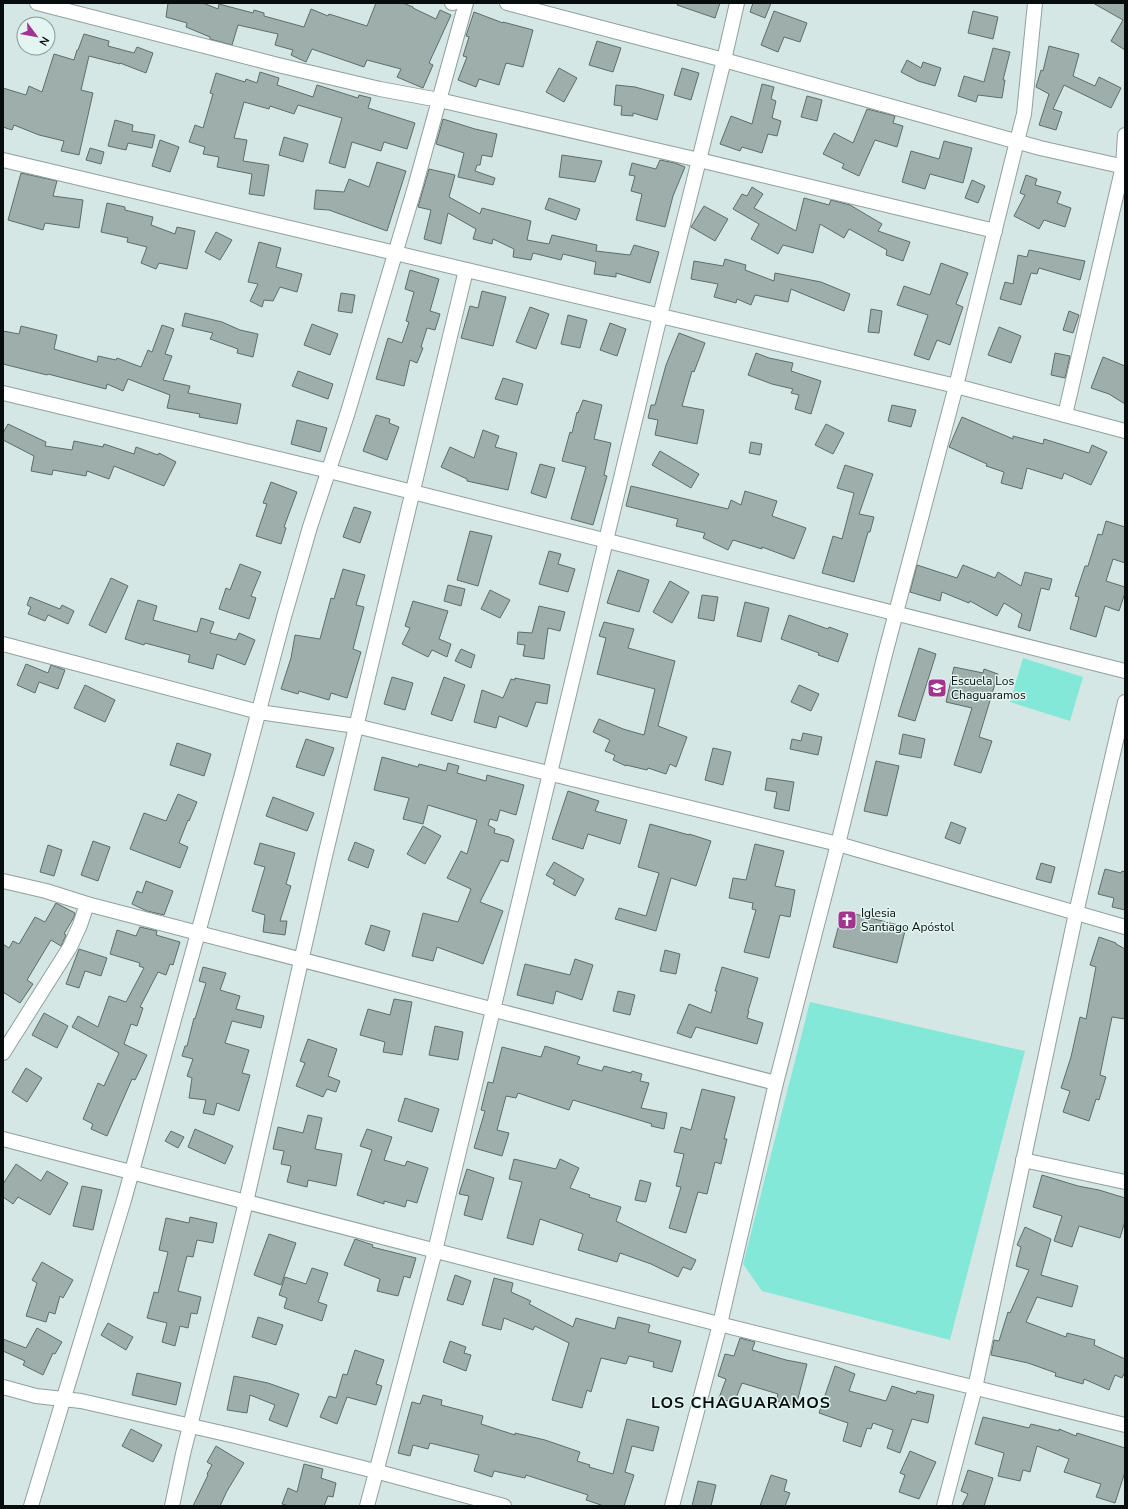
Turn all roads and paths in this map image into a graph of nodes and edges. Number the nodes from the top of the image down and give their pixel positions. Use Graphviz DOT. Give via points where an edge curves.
graph roads {
  1 [pos="37,3"];
  2 [pos="466,3"];
  3 [pos="507,3"];
  4 [pos="737,3"];
  5 [pos="1035,3"];
  6 [pos="724,60"];
  7 [pos="439,100"];
  8 [pos="1125,135"];
  9 [pos="1017,141"];
  10 [pos="3,160"];
  11 [pos="699,160"];
  12 [pos="1124,167"];
  13 [pos="995,231"];
  14 [pos="395,254"];
  15 [pos="466,270"];
  16 [pos="660,316"];
  17 [pos="956,386"];
  18 [pos="3,393"];
  19 [pos="1065,415"];
  20 [pos="1125,431"];
  21 [pos="329,471"];
  22 [pos="413,492"];
  23 [pos="605,540"];
  24 [pos="895,614"];
  25 [pos="3,644"];
  26 [pos="1125,671"];
  27 [pos="1125,702"];
  28 [pos="259,712"];
  29 [pos="356,726"];
  30 [pos="549,774"];
  31 [pos="838,844"];
  32 [pos="3,881"];
  33 [pos="87,904"];
  34 [pos="1076,914"];
  35 [pos="1125,927"];
  36 [pos="199,933"];
  37 [pos="301,960"];
  38 [pos="492,1010"];
  39 [pos="3,1054"];
  40 [pos="776,1083"];
  41 [pos="3,1139"];
  42 [pos="1023,1160"];
  43 [pos="132,1172"];
  44 [pos="1125,1182"];
  45 [pos="246,1202"];
  46 [pos="435,1251"];
  47 [pos="720,1324"];
  48 [pos="3,1387"];
  49 [pos="975,1388"];
  50 [pos="64,1400"];
  51 [pos="1125,1425"];
  52 [pos="190,1426"];
  53 [pos="375,1471"];
  54 [pos="31,1506"];
  55 [pos="172,1506"];
  56 [pos="367,1506"];
  57 [pos="504,1506"];
  58 [pos="672,1506"];
  59 [pos="944,1506"];
  1 -- 7 [label="street" via="278,65"];
  2 -- 7 [label="street"];
  3 -- 6 [label="street"];
  4 -- 6 [label="street"];
  5 -- 9 [label="street" via="1024,114"];
  6 -- 9 [label="street"];
  6 -- 11 [label="street"];
  7 -- 11 [label="street"];
  7 -- 14 [label="street"];
  8 -- 12 [label="street"];
  9 -- 12 [label="street"];
  9 -- 13 [label="street"];
  10 -- 14 [label="street"];
  11 -- 13 [label="street"];
  11 -- 16 [label="street"];
  12 -- 19 [label="street"];
  13 -- 17 [label="street"];
  14 -- 15 [label="street"];
  14 -- 21 [label="street"];
  15 -- 16 [label="street"];
  15 -- 22 [label="street"];
  16 -- 17 [label="street"];
  16 -- 23 [label="street"];
  17 -- 19 [label="street"];
  17 -- 24 [label="street"];
  18 -- 21 [label="street"];
  19 -- 20 [label="street"];
  21 -- 22 [label="street"];
  21 -- 28 [label="street" via="284,617"];
  22 -- 23 [label="street"];
  22 -- 29 [label="street"];
  23 -- 24 [label="street"];
  23 -- 30 [label="street"];
  24 -- 26 [label="street"];
  24 -- 31 [label="street"];
  25 -- 28 [label="street"];
  27 -- 34 [label="street"];
  28 -- 29 [label="street"];
  28 -- 36 [label="street"];
  29 -- 30 [label="street"];
  29 -- 37 [label="street"];
  30 -- 31 [label="street"];
  30 -- 38 [label="street"];
  31 -- 34 [label="street"];
  31 -- 40 [label="street"];
  32 -- 33 [label="street"];
  33 -- 36 [label="street"];
  33 -- 39 [label="street" via="70,947"];
  34 -- 35 [label="street"];
  34 -- 42 [label="street"];
  36 -- 37 [label="street"];
  36 -- 43 [label="street"];
  37 -- 38 [label="street"];
  37 -- 45 [label="street"];
  38 -- 40 [label="street"];
  38 -- 46 [label="street"];
  40 -- 47 [label="street"];
  41 -- 43 [label="street"];
  42 -- 44 [label="street"];
  42 -- 49 [label="street"];
  43 -- 45 [label="street"];
  43 -- 50 [label="street"];
  45 -- 46 [label="street"];
  45 -- 52 [label="street"];
  46 -- 47 [label="street"];
  46 -- 53 [label="street"];
  47 -- 49 [label="street"];
  47 -- 58 [label="street"];
  48 -- 50 [label="street"];
  49 -- 51 [label="street"];
  49 -- 59 [label="street"];
  50 -- 52 [label="street" via="81,1401"];
  50 -- 54 [label="street"];
  52 -- 53 [label="street"];
  52 -- 55 [label="street"];
  53 -- 56 [label="street"];
  53 -- 57 [label="street"];
}
